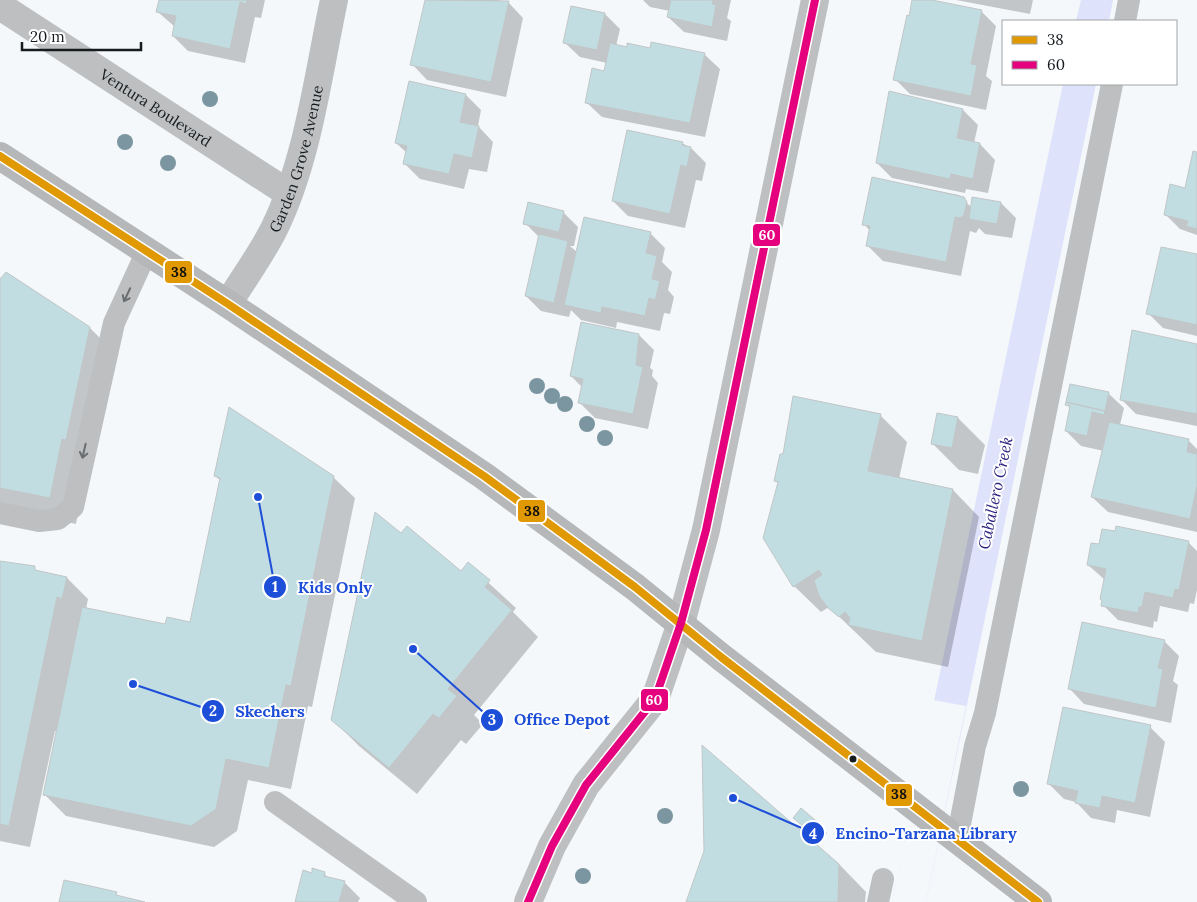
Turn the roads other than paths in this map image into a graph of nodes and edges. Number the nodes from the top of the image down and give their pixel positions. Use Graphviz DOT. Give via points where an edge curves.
graph roads {
  1 [pos="334,0"];
  2 [pos="815,0"];
  3 [pos="1129,0"];
  4 [pos="0,6"];
  5 [pos="1125,20"];
  6 [pos="1112,85"];
  7 [pos="0,156"];
  8 [pos="288,193"];
  9 [pos="147,251"];
  10 [pos="228,304"];
  11 [pos="0,513"];
  12 [pos="681,623"];
  13 [pos="275,802"];
  14 [pos="949,834"];
  15 [pos="883,880"];
  16 [pos="416,902"];
  17 [pos="528,902"];
  18 [pos="878,902"];
  19 [pos="1038,902"];
  1 -- 8 [label="street, Garden Grove Avenue" via="300,158"];
  2 -- 12 [label="street" via="706,530"];
  3 -- 5 [label="lane"];
  4 -- 8 [label="street, Ventura Boulevard"];
  6 -- 14 [label="lane" via="985,713"];
  7 -- 9 [label="main road"];
  8 -- 10 [label="street, Garden Grove Avenue" via="274,229"];
  9 -- 10 [label="main road"];
  9 -- 11 [label="lane, one-way" via="114,323 73,507 58,519 39,521"];
  10 -- 12 [label="main road" via="484,476"];
  12 -- 14 [label="main road"];
  12 -- 17 [label="street" via="655,699 586,786 552,846"];
  13 -- 16 [label="lane"];
  14 -- 19 [label="main road"];
  15 -- 18 [label="lane"];
}
